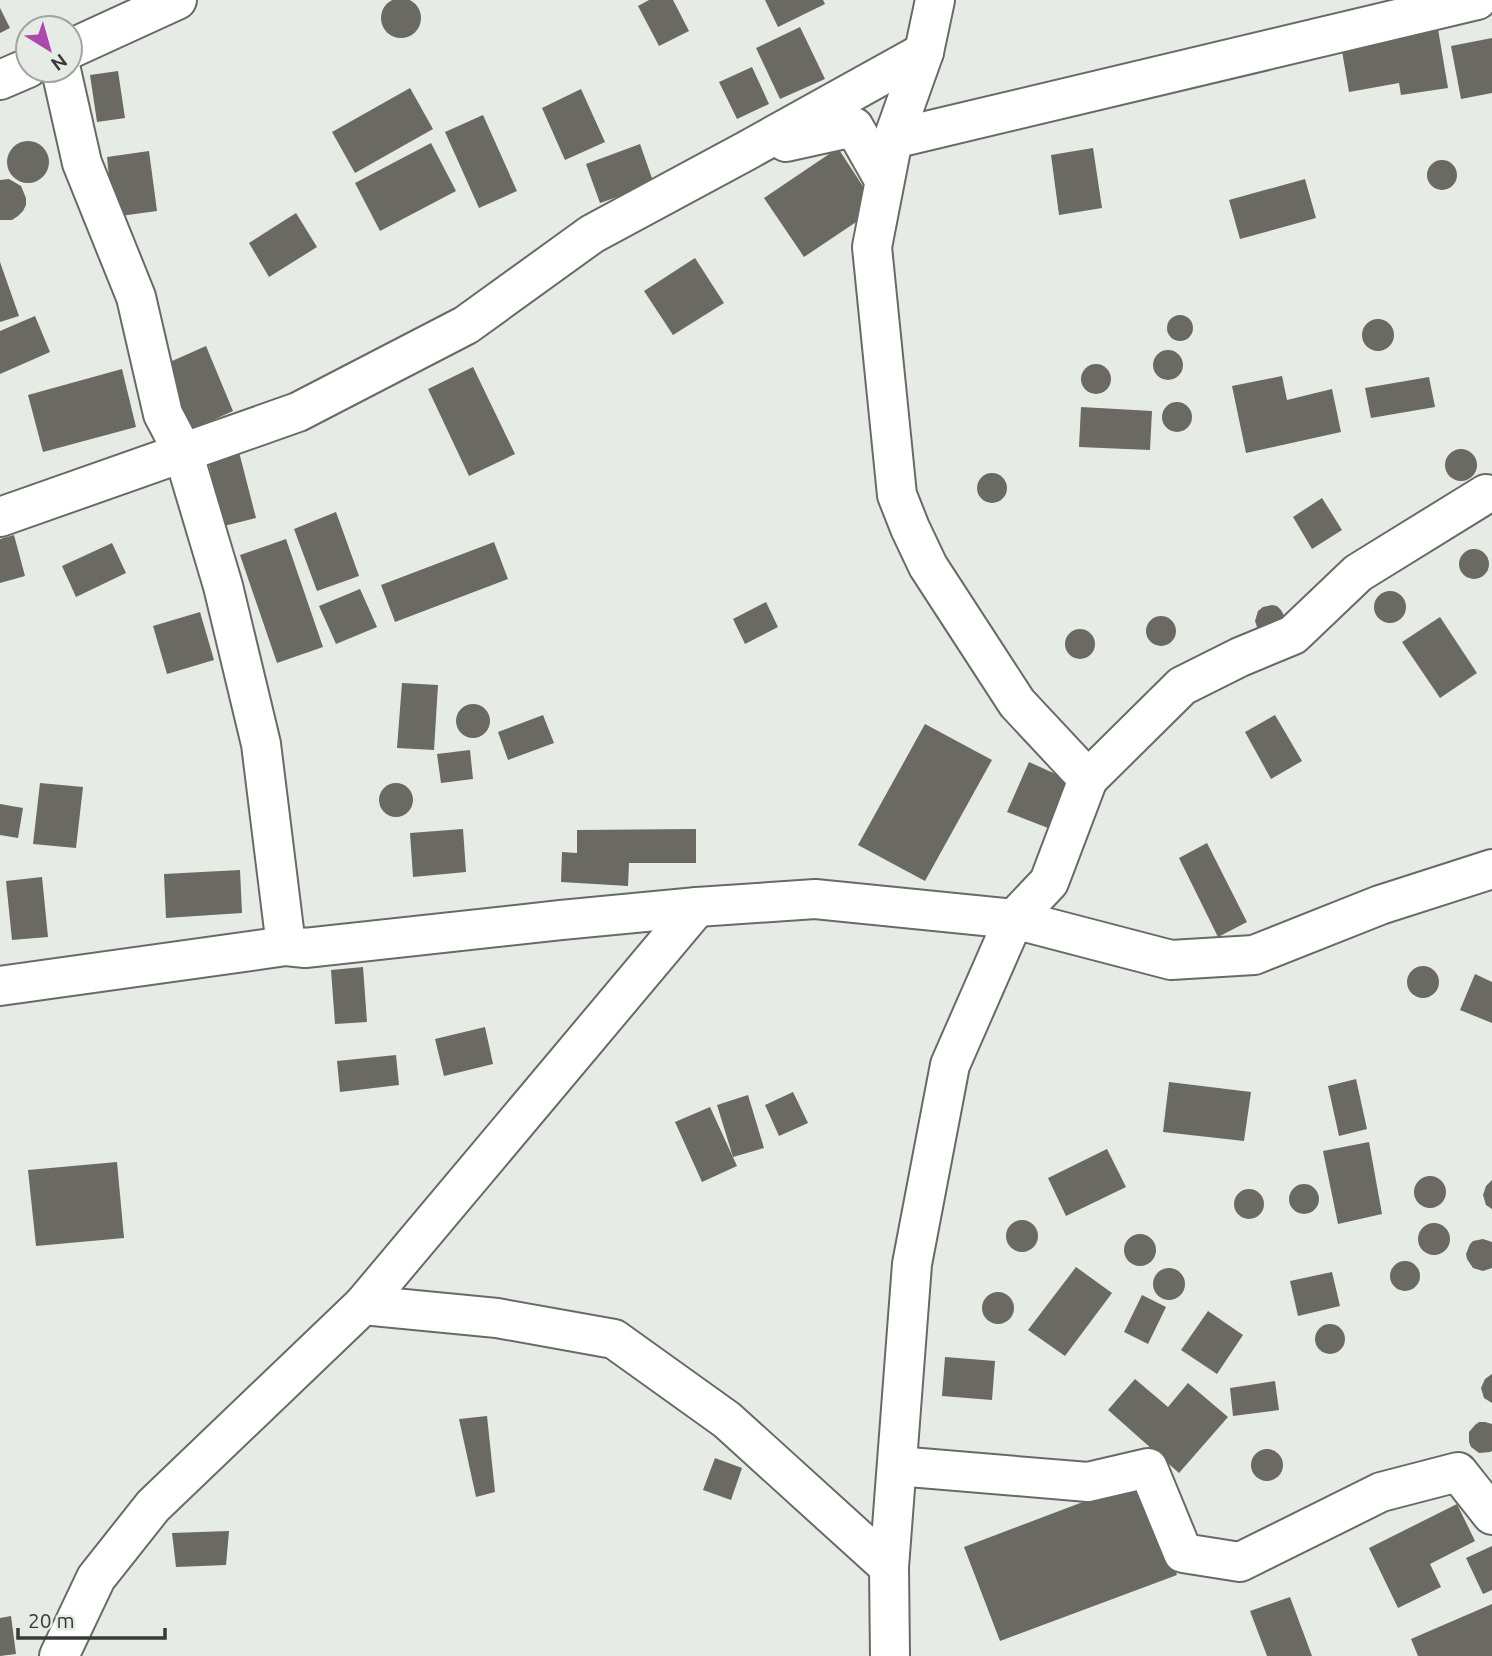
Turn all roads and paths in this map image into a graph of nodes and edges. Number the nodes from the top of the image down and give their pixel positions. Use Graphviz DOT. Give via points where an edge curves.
graph roads {
  1 [pos="177,0"];
  2 [pos="935,0"];
  3 [pos="1477,0"];
  4 [pos="84,43"];
  5 [pos="924,52"];
  6 [pos="64,84"];
  7 [pos="893,139"];
  8 [pos="747,151"];
  9 [pos="884,180"];
  10 [pos="183,453"];
  11 [pos="1486,494"];
  12 [pos="0,517"];
  13 [pos="1088,779"];
  14 [pos="1492,869"];
  15 [pos="696,907"];
  16 [pos="1014,919"];
  17 [pos="286,946"];
  18 [pos="0,986"];
  19 [pos="363,1305"];
  20 [pos="897,1466"];
  21 [pos="1487,1502"];
  22 [pos="888,1567"];
  23 [pos="60,1656"];
  24 [pos="890,1656"];
  1 -- 4 [label="street"];
  2 -- 5 [label="street"];
  3 -- 7 [label="street"];
  5 -- 7 [label="street"];
  5 -- 8 [label="street"];
  6 -- 10 [label="street" via="82,163 136,297 163,414"];
  7 -- 9 [label="street"];
  8 -- 9 [label="street" via="854,127"];
  8 -- 10 [label="street" via="592,234 466,325 298,412"];
  9 -- 13 [label="street" via="872,247 897,495 928,566 1017,702"];
  10 -- 12 [label="street"];
  10 -- 17 [label="street" via="223,586 261,744"];
  11 -- 13 [label="street" via="1357,573 1293,635 1182,686"];
  13 -- 16 [label="street" via="1049,882"];
  14 -- 16 [label="street" via="1380,905 1254,955 1171,960"];
  15 -- 16 [label="street" via="816,900"];
  15 -- 17 [label="street" via="305,948"];
  15 -- 19 [label="street"];
  16 -- 20 [label="street" via="950,1065 912,1264"];
  17 -- 18 [label="street"];
  19 -- 22 [label="street" via="496,1318 614,1339 727,1420"];
  19 -- 23 [label="street" via="153,1506 96,1578"];
  20 -- 21 [label="street" via="1088,1482 1148,1468 1183,1553 1240,1562 1381,1492 1458,1472"];
  20 -- 22 [label="street"];
  22 -- 24 [label="street"];
}
